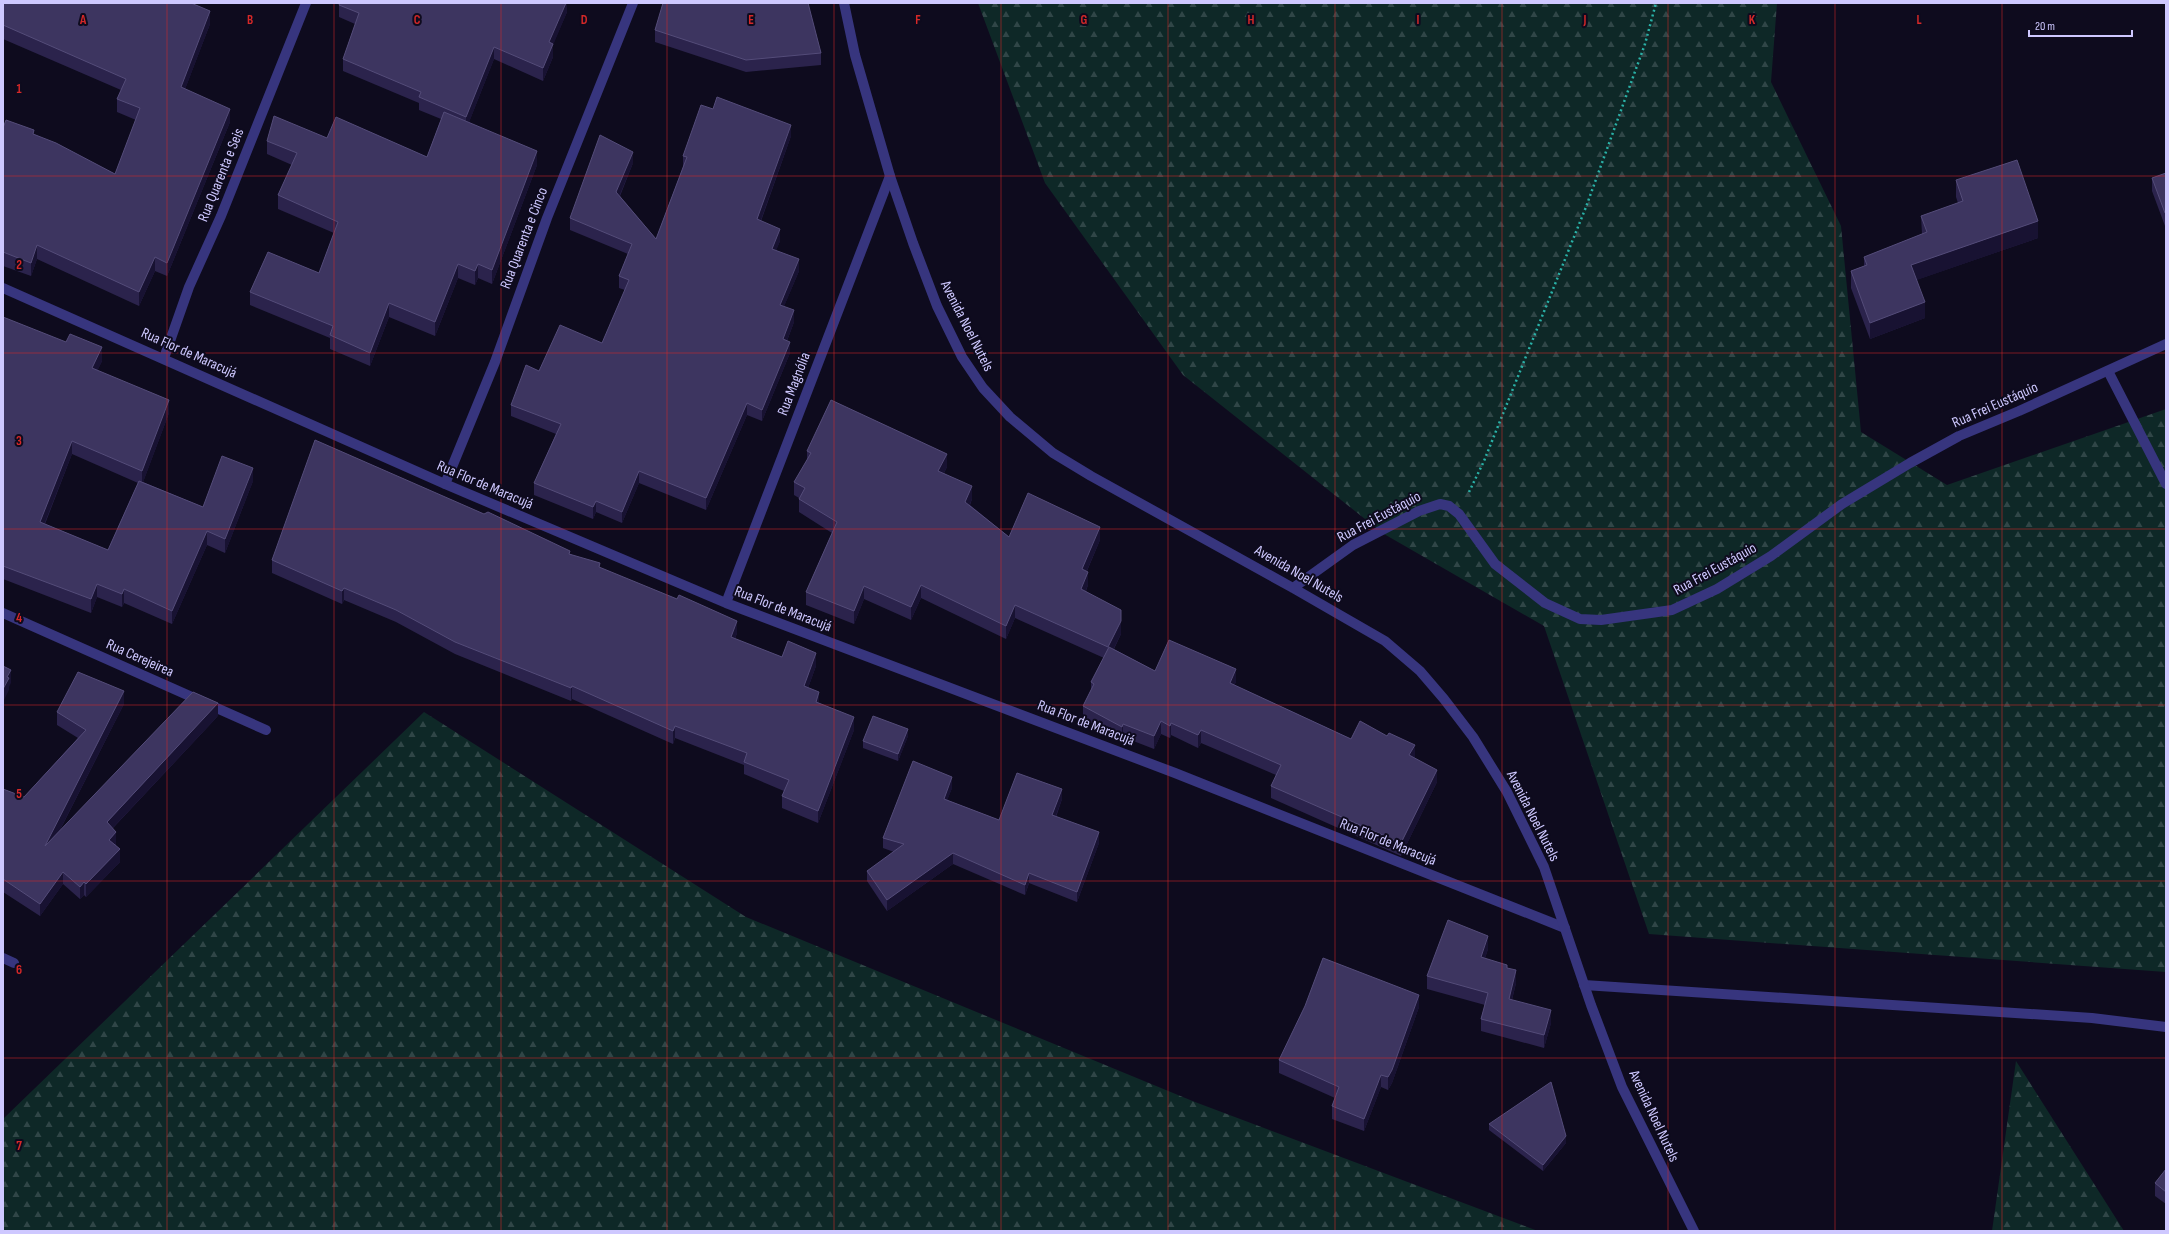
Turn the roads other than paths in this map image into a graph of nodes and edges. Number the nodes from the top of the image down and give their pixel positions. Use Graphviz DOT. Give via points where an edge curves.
graph roads {
  1 [pos="306,3"];
  2 [pos="633,3"];
  3 [pos="844,3"];
  4 [pos="890,176"];
  5 [pos="3,288"];
  6 [pos="2166,344"];
  7 [pos="164,358"];
  8 [pos="2108,371"];
  9 [pos="445,484"];
  10 [pos="2166,484"];
  11 [pos="1293,588"];
  12 [pos="726,603"];
  13 [pos="3,613"];
  14 [pos="266,730"];
  15 [pos="1565,928"];
  16 [pos="3,958"];
  17 [pos="14,963"];
  18 [pos="1584,985"];
  19 [pos="2166,1027"];
  20 [pos="1694,1231"];
  1 -- 7 [label="street, Rua Quarenta e Seis" via="221,216 189,287"];
  2 -- 9 [label="street, Rua Quarenta e Cinco" via="547,218 495,362"];
  3 -- 4 [label="street, Avenida Noel Nutels" via="855,55"];
  4 -- 11 [label="street, Avenida Noel Nutels" via="937,306 962,357 994,400 1053,453"];
  4 -- 12 [label="street, Rua Magnólia"];
  5 -- 7 [label="street, Rua Flor de Maracujá"];
  6 -- 8 [label="street, Rua Frei Eustáquio"];
  7 -- 9 [label="street, Rua Flor de Maracujá"];
  8 -- 10 [label="street"];
  8 -- 11 [label="street, Rua Frei Eustáquio" via="1959,436 1922,456 1842,504 1771,556 1717,589 1672,610 1601,620 1580,619 1545,603 1494,564 1459,514 1449,506 1440,504 1420,511 1353,546"];
  9 -- 12 [label="street, Rua Flor de Maracujá"];
  11 -- 15 [label="street, Avenida Noel Nutels" via="1385,641 1420,671 1444,699 1473,737 1507,792 1544,867"];
  12 -- 15 [label="street, Rua Flor de Maracujá" via="1175,773"];
  13 -- 14 [label="street, Rua Cerejeirea"];
  15 -- 18 [label="street, Avenida Noel Nutels"];
  16 -- 17 [label="street"];
  18 -- 19 [label="street" via="2092,1018"];
  18 -- 20 [label="street, Avenida Noel Nutels" via="1622,1087"];
}
